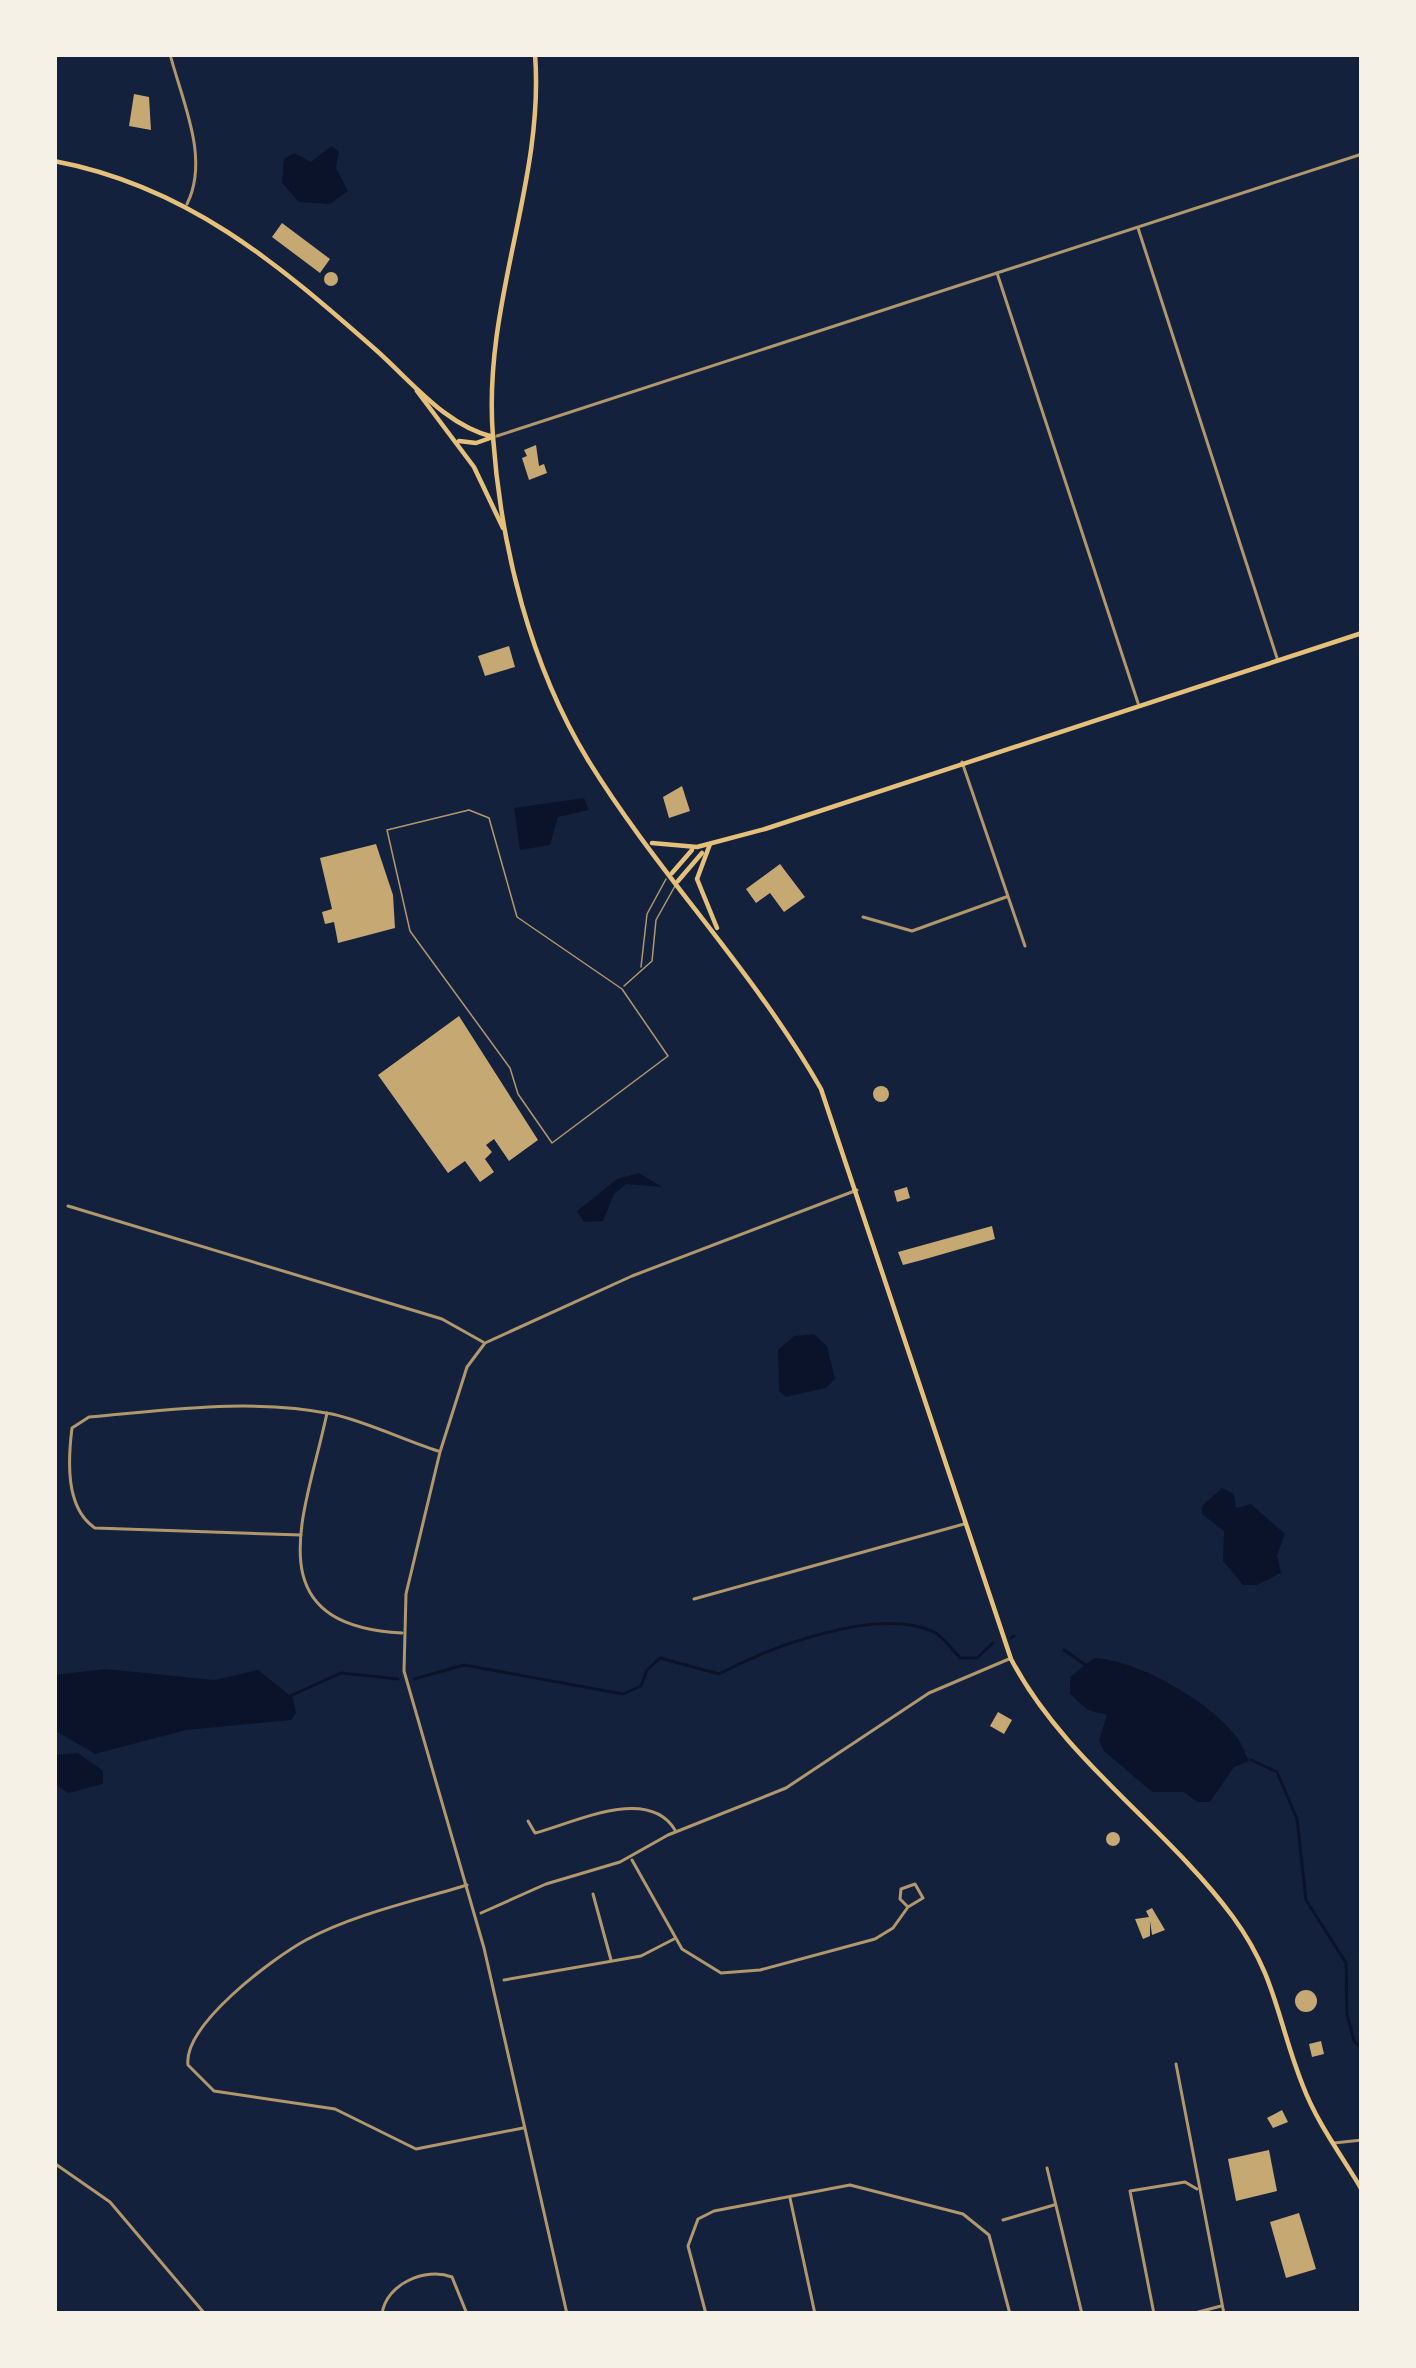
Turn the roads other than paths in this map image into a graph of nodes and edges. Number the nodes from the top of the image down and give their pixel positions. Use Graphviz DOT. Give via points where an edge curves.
graph roads {
  1 [pos="170,54"];
  2 [pos="535,54"];
  3 [pos="1362,154"];
  4 [pos="54,161"];
  5 [pos="188,204"];
  6 [pos="1138,228"];
  7 [pos="997,273"];
  8 [pos="415,386"];
  9 [pos="493,437"];
  10 [pos="454,440"];
  11 [pos="508,540"];
  12 [pos="1362,633"];
  13 [pos="1277,660"];
  14 [pos="1138,705"];
  15 [pos="962,762"];
  16 [pos="649,842"];
  17 [pos="710,844"];
  18 [pos="697,847"];
  19 [pos="671,873"];
  20 [pos="678,881"];
  21 [pos="1007,896"];
  22 [pos="863,917"];
  23 [pos="722,939"];
  24 [pos="1025,946"];
  25 [pos="640,970"];
  26 [pos="622,989"];
  27 [pos="857,1190"];
  28 [pos="68,1206"];
  29 [pos="485,1343"];
  30 [pos="327,1413"];
  31 [pos="440,1452"];
  32 [pos="966,1523"];
  33 [pos="301,1535"];
  34 [pos="694,1599"];
  35 [pos="402,1633"];
  36 [pos="1011,1659"];
  37 [pos="528,1821"];
  38 [pos="676,1832"];
  39 [pos="631,1857"];
  40 [pos="467,1885"];
  41 [pos="593,1894"];
  42 [pos="908,1906"];
  43 [pos="481,1913"];
  44 [pos="674,1939"];
  45 [pos="612,1962"];
  46 [pos="503,1980"];
  47 [pos="1176,2064"];
  48 [pos="524,2128"];
  49 [pos="1362,2140"];
  50 [pos="1334,2143"];
  51 [pos="54,2163"];
  52 [pos="1047,2168"];
  53 [pos="1362,2190"];
  54 [pos="1199,2191"];
  55 [pos="789,2195"];
  56 [pos="1056,2205"];
  57 [pos="1003,2220"];
  58 [pos="1222,2305"];
  59 [pos="205,2314"];
  60 [pos="382,2314"];
  61 [pos="467,2314"];
  62 [pos="567,2314"];
  63 [pos="706,2314"];
  64 [pos="815,2314"];
  65 [pos="1010,2314"];
  66 [pos="1082,2314"];
  67 [pos="1154,2314"];
  68 [pos="1191,2314"];
  69 [pos="1224,2314"];
  1 -- 5 [label="street" via="198,168"];
  2 -- 9 [label="main road" via="533,140 493,344"];
  3 -- 6 [label="street"];
  4 -- 5 [label="main road"];
  5 -- 8 [label="main road" via="262,251"];
  6 -- 7 [label="street"];
  6 -- 13 [label="street"];
  7 -- 9 [label="street"];
  7 -- 14 [label="street"];
  8 -- 9 [label="main road" via="465,430"];
  8 -- 10 [label="main road"];
  9 -- 10 [label="main road"];
  9 -- 11 [label="main road"];
  10 -- 11 [label="main road"];
  11 -- 16 [label="main road" via="559,704"];
  12 -- 13 [label="main road"];
  13 -- 14 [label="main road"];
  14 -- 15 [label="main road"];
  15 -- 17 [label="main road"];
  15 -- 21 [label="street"];
  16 -- 18 [label="main road"];
  16 -- 19 [label="main road"];
  17 -- 18 [label="main road"];
  17 -- 20 [label="main road"];
  17 -- 23 [label="main road" via="697,879"];
  18 -- 19 [label="main road"];
  19 -- 20 [label="main road"];
  19 -- 25 [label="lane" via="647,914"];
  20 -- 23 [label="main road"];
  20 -- 25 [label="lane" via="656,920 652,961"];
  21 -- 22 [label="street" via="912,932"];
  21 -- 24 [label="street"];
  23 -- 27 [label="main road" via="820,1089"];
  25 -- 26 [label="lane"];
  26 -- 26 [label="lane" via="517,917 484,812 387,830 410,931 510,1068 552,1143 668,1056"];
  27 -- 29 [label="street" via="632,1276"];
  27 -- 32 [label="main road"];
  28 -- 29 [label="street" via="442,1318"];
  29 -- 31 [label="street" via="467,1367"];
  30 -- 31 [label="street"];
  30 -- 33 [label="street"];
  30 -- 33 [label="street" via="211,1407 74,1424 73,1498 95,1528"];
  31 -- 35 [label="street"];
  32 -- 34 [label="street"];
  32 -- 36 [label="main road"];
  33 -- 35 [label="street" via="300,1574 315,1605 351,1626"];
  35 -- 40 [label="street" via="414,1716"];
  36 -- 38 [label="street" via="929,1693 786,1789"];
  36 -- 50 [label="main road" via="1047,1715 1235,1920 1275,1989 1301,2082"];
  37 -- 38 [label="street" via="535,1833 634,1808 664,1816"];
  38 -- 39 [label="street"];
  39 -- 43 [label="street"];
  39 -- 44 [label="street"];
  40 -- 48 [label="street"];
  40 -- 48 [label="street" via="301,1943 202,2023 188,2046 188,2065 214,2091 335,2109 411,2148"];
  41 -- 45 [label="street"];
  42 -- 42 [label="street" via="923,1898 915,1884 900,1892"];
  42 -- 44 [label="street" via="875,1940 750,1972 708,1969"];
  44 -- 45 [label="street"];
  45 -- 46 [label="street"];
  47 -- 54 [label="street"];
  48 -- 62 [label="street"];
  49 -- 50 [label="street"];
  50 -- 53 [label="main road"];
  51 -- 59 [label="street" via="110,2202"];
  52 -- 56 [label="street"];
  54 -- 58 [label="street"];
  54 -- 67 [label="street" via="1185,2182 1130,2191"];
  55 -- 63 [label="street" via="714,2211 694,2224 688,2246"];
  55 -- 64 [label="street"];
  55 -- 65 [label="street" via="854,2185 954,2211 993,2243"];
  56 -- 57 [label="street"];
  56 -- 66 [label="street"];
  58 -- 68 [label="street"];
  58 -- 69 [label="street"];
  60 -- 61 [label="street" via="397,2288 438,2274 452,2277"];
}
